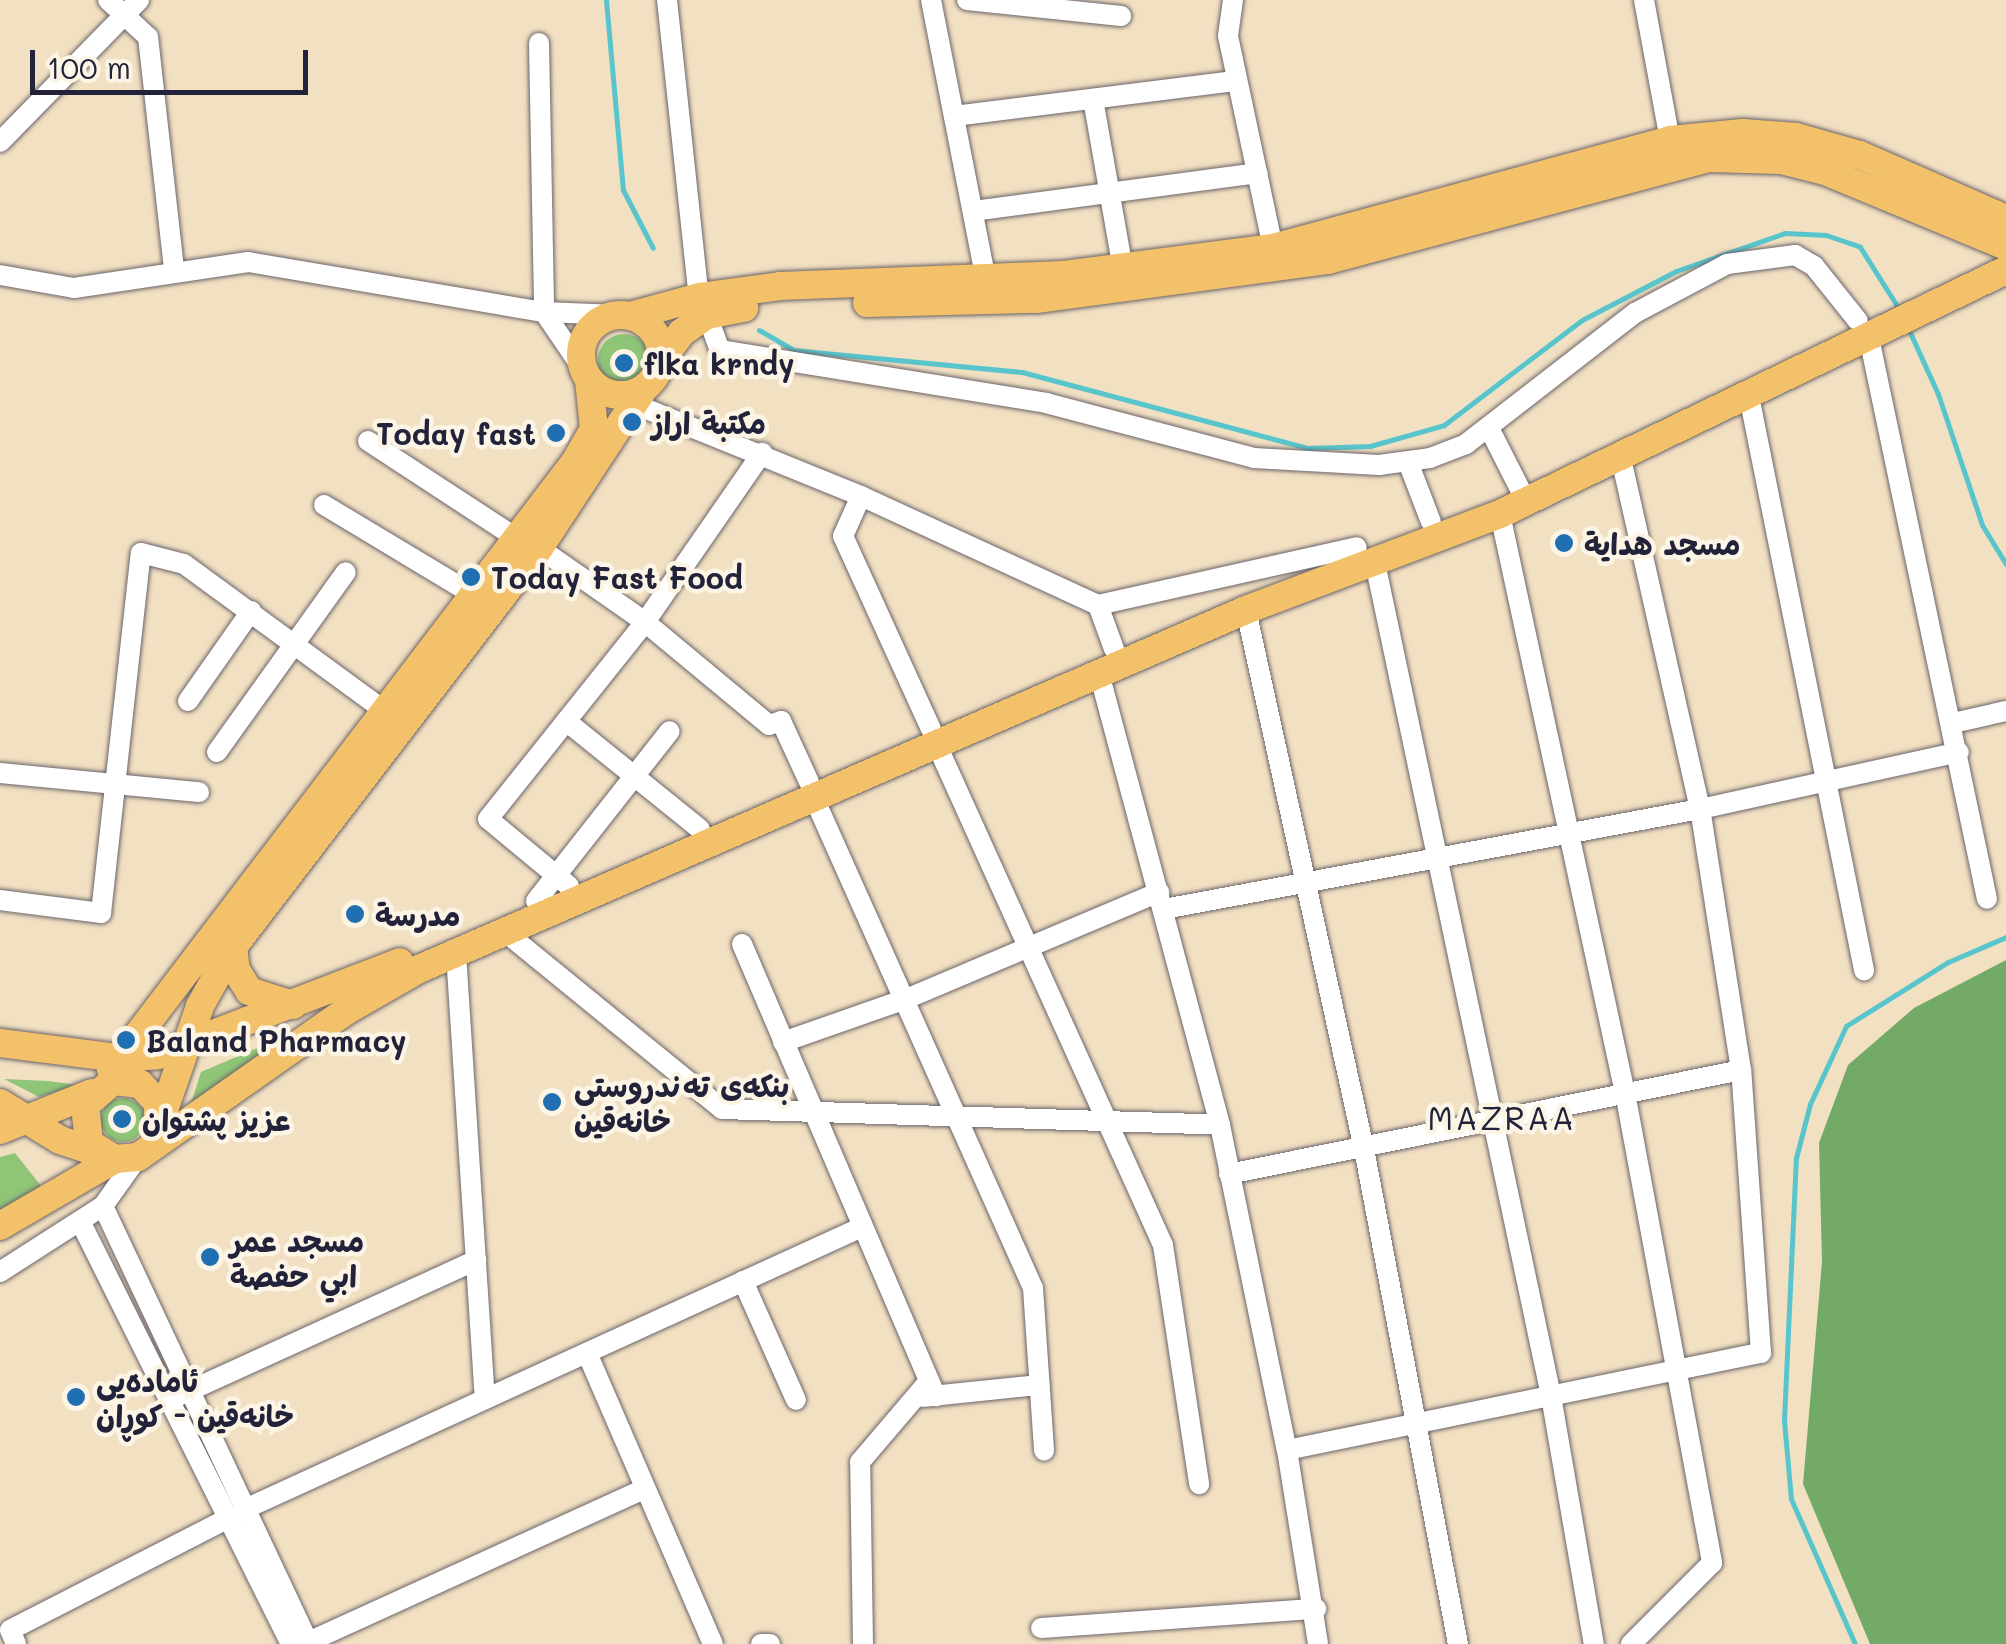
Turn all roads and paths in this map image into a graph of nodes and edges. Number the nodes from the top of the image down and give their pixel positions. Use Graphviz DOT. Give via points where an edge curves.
graph roads {
  1 [pos="108,0"];
  2 [pos="667,0"];
  3 [pos="931,0"];
  4 [pos="967,0"];
  5 [pos="1233,0"];
  6 [pos="1644,0"];
  7 [pos="1085,6"];
  8 [pos="132,8"];
  9 [pos="1121,16"];
  10 [pos="539,43"];
  11 [pos="1237,81"];
  12 [pos="1093,99"];
  13 [pos="954,116"];
  14 [pos="1670,140"];
  15 [pos="0,142"];
  16 [pos="1257,172"];
  17 [pos="1109,192"];
  18 [pos="973,210"];
  19 [pos="2006,219"];
  20 [pos="1273,248"];
  21 [pos="2006,249"];
  22 [pos="174,268"];
  23 [pos="1123,269"];
  24 [pos="2006,270"];
  25 [pos="0,275"];
  26 [pos="986,280"];
  27 [pos="1931,294"];
  28 [pos="703,306"];
  29 [pos="544,312"];
  30 [pos="624,316"];
  31 [pos="1868,324"];
  32 [pos="661,360"];
  33 [pos="593,380"];
  34 [pos="1748,392"];
  35 [pos="639,398"];
  36 [pos="1489,428"];
  37 [pos="368,442"];
  38 [pos="762,454"];
  39 [pos="1620,455"];
  40 [pos="1408,462"];
  41 [pos="1520,488"];
  42 [pos="861,496"];
  43 [pos="324,505"];
  44 [pos="1500,514"];
  45 [pos="1432,522"];
  46 [pos="528,543"];
  47 [pos="1365,553"];
  48 [pos="346,572"];
  49 [pos="472,594"];
  50 [pos="1098,604"];
  51 [pos="1246,610"];
  52 [pos="251,611"];
  53 [pos="646,622"];
  54 [pos="296,645"];
  55 [pos="1107,661"];
  56 [pos="188,701"];
  57 [pos="2006,711"];
  58 [pos="392,717"];
  59 [pos="566,722"];
  60 [pos="1953,723"];
  61 [pos="670,731"];
  62 [pos="934,736"];
  63 [pos="217,752"];
  64 [pos="1959,752"];
  65 [pos="0,773"];
  66 [pos="636,777"];
  67 [pos="1829,779"];
  68 [pos="119,781"];
  69 [pos="811,790"];
  70 [pos="199,792"];
  71 [pos="1700,808"];
  72 [pos="700,829"];
  73 [pos="1568,830"];
  74 [pos="1438,858"];
  75 [pos="562,881"];
  76 [pos="1305,884"];
  77 [pos="1986,899"];
  78 [pos="0,900"];
  79 [pos="1161,901"];
  80 [pos="504,931"];
  81 [pos="742,944"];
  82 [pos="1027,944"];
  83 [pos="233,947"];
  84 [pos="456,953"];
  85 [pos="1864,970"];
  86 [pos="906,999"];
  87 [pos="295,1005"];
  88 [pos="783,1042"];
  89 [pos="0,1043"];
  90 [pos="184,1047"];
  91 [pos="119,1058"];
  92 [pos="1741,1070"];
  93 [pos="96,1090"];
  94 [pos="1626,1098"];
  95 [pos="812,1112"];
  96 [pos="8,1117"];
  97 [pos="956,1117"];
  98 [pos="1107,1122"];
  99 [pos="1495,1123"];
  100 [pos="1220,1125"];
  101 [pos="134,1145"];
  102 [pos="1364,1148"];
  103 [pos="1230,1174"];
  104 [pos="103,1206"];
  105 [pos="80,1220"];
  106 [pos="0,1226"];
  107 [pos="860,1228"];
  108 [pos="476,1260"];
  109 [pos="0,1272"];
  110 [pos="744,1281"];
  111 [pos="586,1353"];
  112 [pos="1677,1370"];
  113 [pos="1039,1385"];
  114 [pos="932,1388"];
  115 [pos="179,1396"];
  116 [pos="1551,1396"];
  117 [pos="485,1399"];
  118 [pos="796,1400"];
  119 [pos="1418,1424"];
  120 [pos="1287,1450"];
  121 [pos="1044,1451"];
  122 [pos="1199,1484"];
  123 [pos="644,1489"];
  124 [pos="237,1513"];
  125 [pos="1316,1608"];
  126 [pos="1041,1628"];
  127 [pos="16,1644"];
  128 [pos="303,1644"];
  129 [pos="713,1644"];
  130 [pos="761,1644"];
  131 [pos="770,1644"];
  132 [pos="863,1644"];
  133 [pos="1318,1644"];
  134 [pos="1458,1644"];
  135 [pos="1594,1644"];
  136 [pos="1631,1644"];
  1 -- 8 [label="street"];
  2 -- 28 [label="street"];
  3 -- 13 [label="street"];
  4 -- 7 [label="street"];
  5 -- 11 [label="street" via="1228,36"];
  6 -- 14 [label="street"];
  7 -- 9 [label="street"];
  8 -- 15 [label="street"];
  8 -- 22 [label="street" via="148,37"];
  10 -- 29 [label="street"];
  11 -- 12 [label="street"];
  11 -- 16 [label="street"];
  12 -- 13 [label="street"];
  12 -- 17 [label="street"];
  13 -- 18 [label="street"];
  14 -- 19 [label="main road" via="1796,138 1897,169"];
  14 -- 20 [label="main road"];
  16 -- 17 [label="street"];
  16 -- 20 [label="street"];
  17 -- 18 [label="street"];
  17 -- 23 [label="street"];
  18 -- 26 [label="street"];
  20 -- 23 [label="main road"];
  21 -- 27 [label="main road"];
  21 -- 28 [label="main road" via="1826,171 1781,160 1710,158 1328,260 1036,300"];
  22 -- 25 [label="street" via="74,288"];
  22 -- 29 [label="street" via="248,262 316,269"];
  23 -- 26 [label="main road"];
  24 -- 27 [label="main road"];
  26 -- 28 [label="main road" via="780,286"];
  27 -- 31 [label="main road"];
  28 -- 30 [label="main road"];
  28 -- 32 [label="main road"];
  28 -- 40 [label="street" via="720,350 1046,403 1254,458"];
  29 -- 30 [label="street"];
  29 -- 33 [label="street"];
  30 -- 32 [label="main road" via="650,328"];
  30 -- 33 [label="main road" via="588,333"];
  31 -- 34 [label="main road"];
  31 -- 36 [label="street" via="1807,260 1786,253 1743,260 1672,288"];
  31 -- 41 [label="main road"];
  31 -- 60 [label="street"];
  32 -- 35 [label="main road"];
  33 -- 35 [label="main road"];
  33 -- 46 [label="main road" via="594,429"];
  34 -- 39 [label="main road"];
  34 -- 67 [label="street"];
  35 -- 38 [label="street"];
  35 -- 46 [label="main road"];
  36 -- 40 [label="street" via="1449,452"];
  36 -- 41 [label="street"];
  37 -- 46 [label="street"];
  38 -- 42 [label="street"];
  38 -- 53 [label="street"];
  39 -- 44 [label="main road"];
  39 -- 71 [label="street"];
  40 -- 45 [label="street"];
  41 -- 45 [label="main road"];
  42 -- 50 [label="street"];
  42 -- 62 [label="street" via="843,536"];
  43 -- 49 [label="street"];
  44 -- 47 [label="main road"];
  44 -- 73 [label="street"];
  45 -- 47 [label="main road"];
  46 -- 49 [label="main road"];
  46 -- 53 [label="street"];
  46 -- 58 [label="main road"];
  47 -- 50 [label="street"];
  47 -- 51 [label="main road"];
  47 -- 55 [label="main road"];
  47 -- 74 [label="street"];
  48 -- 54 [label="street"];
  49 -- 58 [label="main road"];
  50 -- 55 [label="street"];
  51 -- 55 [label="main road"];
  51 -- 76 [label="street"];
  52 -- 54 [label="street"];
  52 -- 56 [label="street"];
  52 -- 68 [label="street" via="184,564 141,552"];
  53 -- 59 [label="street"];
  53 -- 69 [label="street" via="768,725 781,721"];
  54 -- 58 [label="street"];
  54 -- 63 [label="street"];
  55 -- 62 [label="main road"];
  55 -- 79 [label="street"];
  57 -- 60 [label="street"];
  58 -- 83 [label="main road"];
  58 -- 91 [label="main road"];
  59 -- 66 [label="street"];
  59 -- 75 [label="street" via="488,820"];
  60 -- 64 [label="street"];
  61 -- 66 [label="street"];
  62 -- 69 [label="main road"];
  62 -- 82 [label="street"];
  64 -- 67 [label="street"];
  64 -- 77 [label="street"];
  65 -- 68 [label="street"];
  66 -- 72 [label="street"];
  66 -- 75 [label="street"];
  67 -- 71 [label="street"];
  67 -- 85 [label="street"];
  68 -- 70 [label="street"];
  68 -- 78 [label="street" via="102,913"];
  69 -- 72 [label="main road"];
  69 -- 80 [label="main road"];
  69 -- 86 [label="street"];
  71 -- 73 [label="street"];
  71 -- 92 [label="street"];
  72 -- 75 [label="main road"];
  73 -- 74 [label="street"];
  73 -- 94 [label="street"];
  74 -- 76 [label="street"];
  74 -- 99 [label="street"];
  75 -- 87 [label="main road" via="536,901"];
  76 -- 79 [label="street"];
  76 -- 102 [label="street"];
  79 -- 82 [label="street"];
  79 -- 100 [label="street"];
  80 -- 84 [label="main road"];
  80 -- 95 [label="street" via="722,1109"];
  81 -- 88 [label="street"];
  82 -- 86 [label="street"];
  82 -- 98 [label="street"];
  83 -- 87 [label="main road" via="236,970 249,990"];
  83 -- 90 [label="main road"];
  84 -- 101 [label="main road" via="346,1011"];
  84 -- 108 [label="street"];
  86 -- 88 [label="street"];
  86 -- 97 [label="street"];
  87 -- 90 [label="main road"];
  88 -- 95 [label="street"];
  89 -- 91 [label="main road"];
  90 -- 91 [label="main road"];
  90 -- 101 [label="main road"];
  91 -- 93 [label="main road"];
  92 -- 94 [label="street"];
  92 -- 112 [label="street" via="1761,1353"];
  93 -- 96 [label="main road"];
  93 -- 101 [label="main road" via="84,1131"];
  93 -- 101 [label="main road" via="140,1084"];
  94 -- 99 [label="street"];
  94 -- 112 [label="street"];
  95 -- 97 [label="street"];
  95 -- 107 [label="street"];
  96 -- 101 [label="main road"];
  97 -- 98 [label="street"];
  97 -- 113 [label="street" via="1033,1288"];
  98 -- 100 [label="street"];
  98 -- 122 [label="street" via="1163,1244"];
  99 -- 102 [label="street"];
  99 -- 116 [label="street"];
  100 -- 103 [label="street"];
  101 -- 104 [label="street"];
  101 -- 106 [label="main road"];
  102 -- 103 [label="street"];
  102 -- 119 [label="street"];
  103 -- 120 [label="street"];
  104 -- 105 [label="street"];
  104 -- 115 [label="street"];
  105 -- 109 [label="street"];
  105 -- 115 [label="street"];
  107 -- 110 [label="street"];
  107 -- 114 [label="street"];
  108 -- 115 [label="street"];
  108 -- 117 [label="street"];
  110 -- 111 [label="street"];
  110 -- 118 [label="street"];
  111 -- 117 [label="street"];
  111 -- 123 [label="street"];
  112 -- 116 [label="street"];
  112 -- 136 [label="street" via="1712,1563"];
  113 -- 114 [label="street"];
  113 -- 121 [label="street"];
  114 -- 132 [label="street" via="914,1398 860,1462"];
  115 -- 124 [label="street"];
  116 -- 119 [label="street"];
  116 -- 135 [label="street"];
  117 -- 124 [label="street"];
  119 -- 120 [label="street"];
  119 -- 134 [label="street"];
  120 -- 125 [label="street"];
  123 -- 128 [label="street"];
  123 -- 129 [label="street"];
  124 -- 127 [label="street" via="10,1630"];
  124 -- 128 [label="street"];
  125 -- 126 [label="street"];
  125 -- 133 [label="street"];
  130 -- 131 [label="street"];
}
